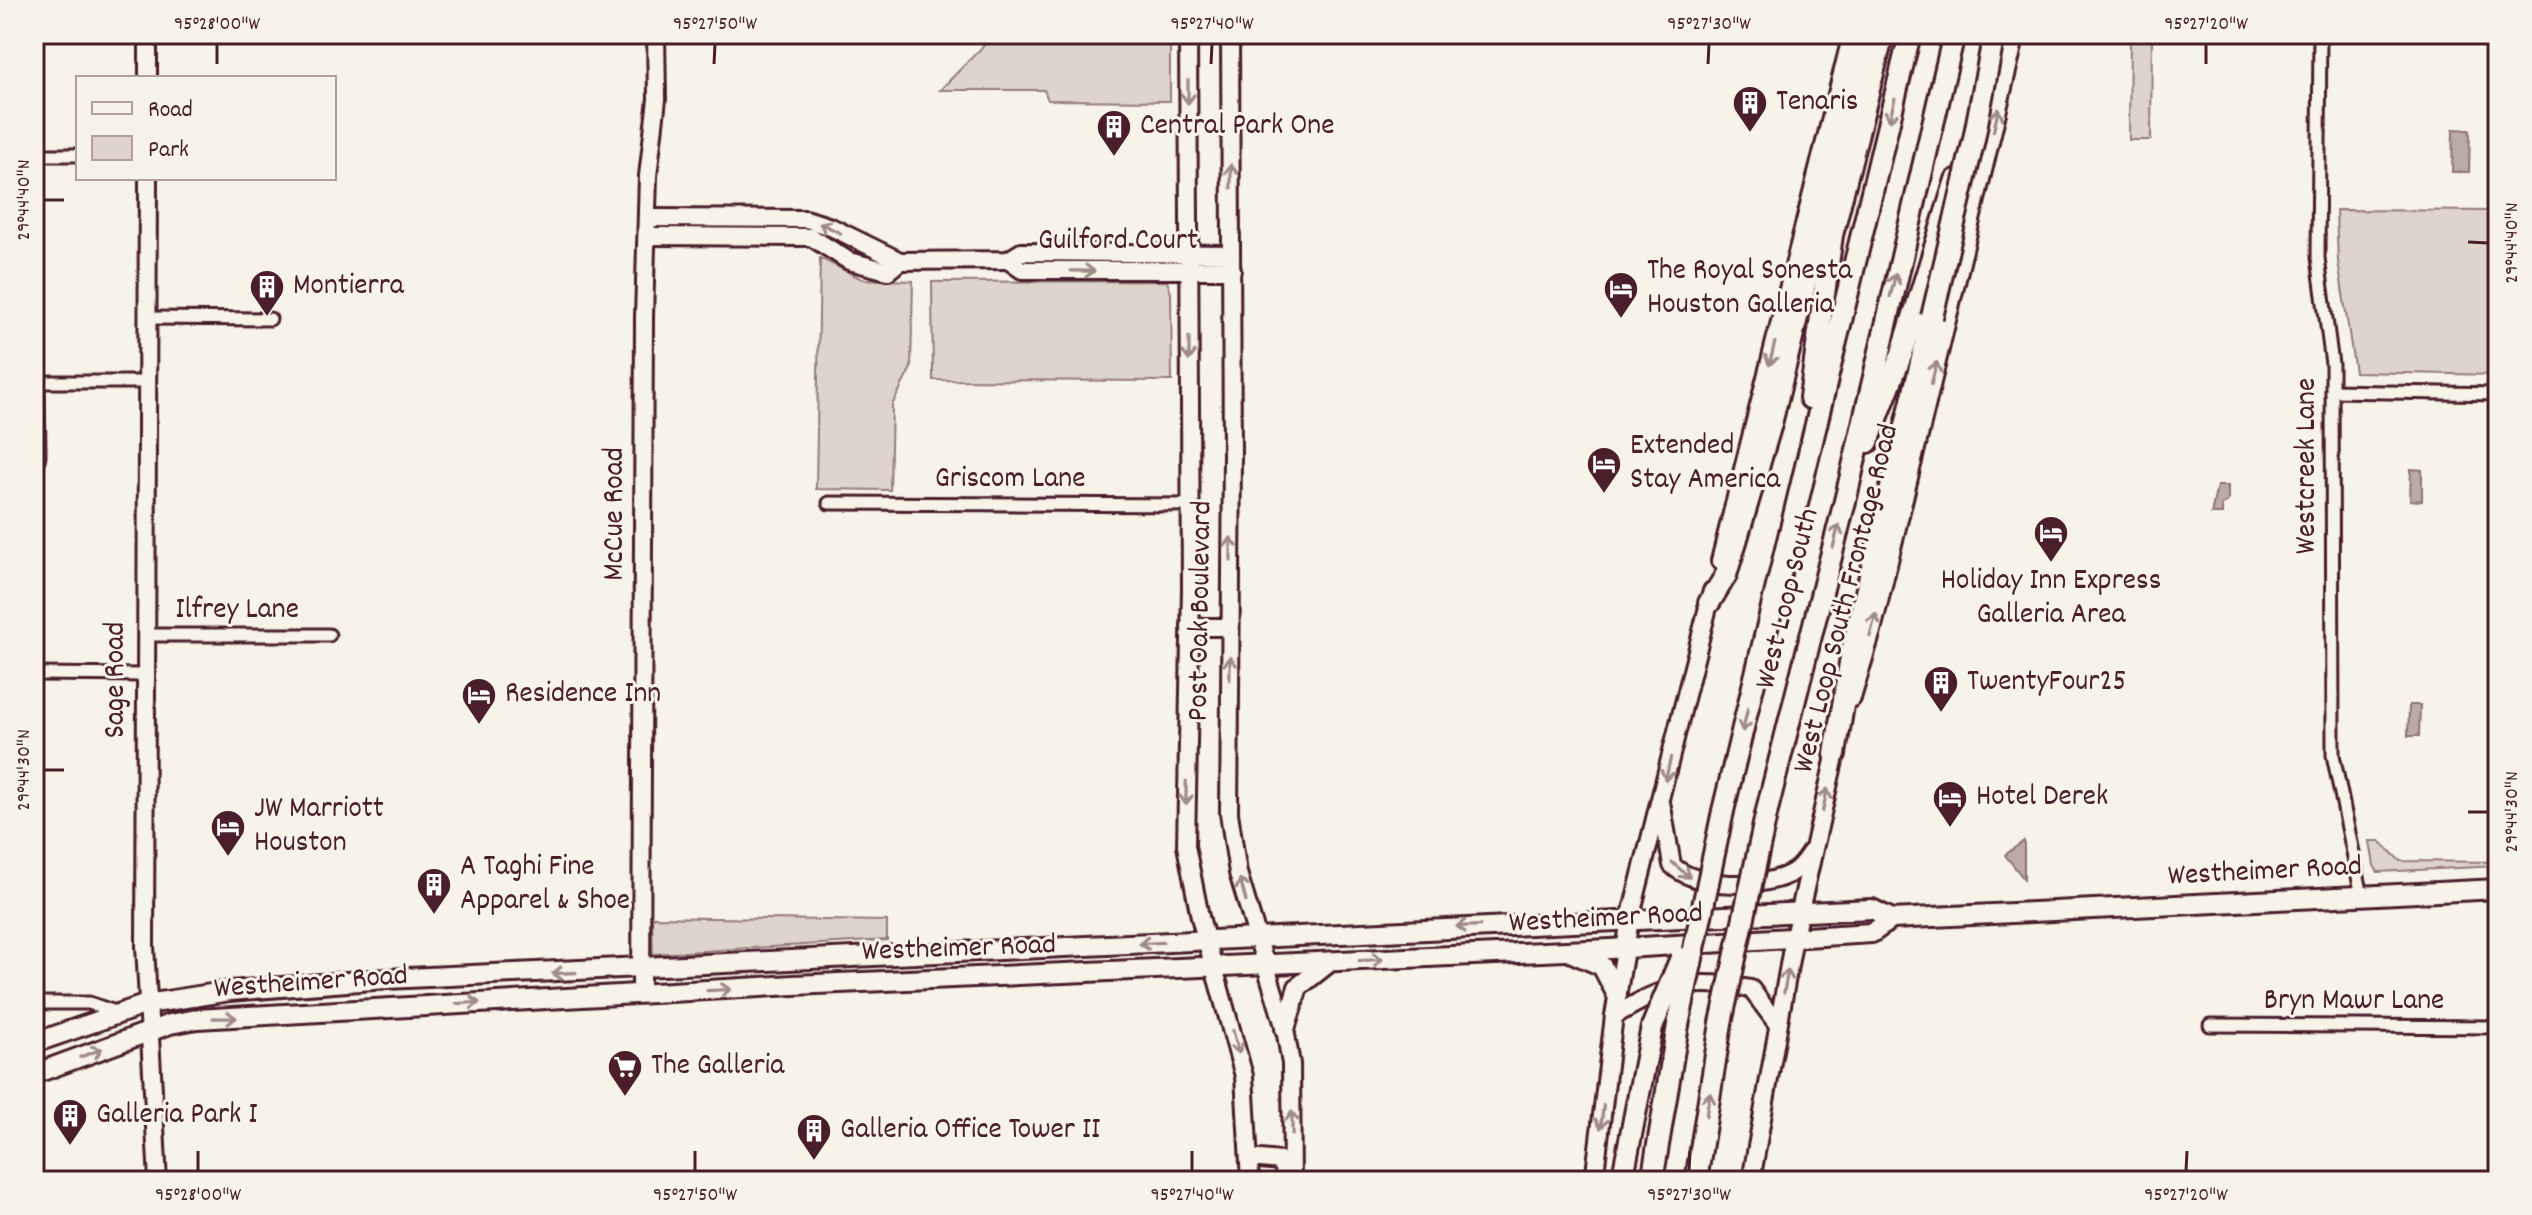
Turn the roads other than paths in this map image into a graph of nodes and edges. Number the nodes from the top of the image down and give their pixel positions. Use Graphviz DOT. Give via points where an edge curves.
graph roads {
  1 [pos="148,34"];
  2 [pos="656,34"];
  3 [pos="1188,34"];
  4 [pos="1230,34"];
  5 [pos="1852,34"];
  6 [pos="1866,34"];
  7 [pos="1883,34"];
  8 [pos="1910,34"];
  9 [pos="1954,34"];
  10 [pos="1994,34"];
  11 [pos="2005,34"];
  12 [pos="2016,34"];
  13 [pos="2320,34"];
  14 [pos="148,76"];
  15 [pos="34,155"];
  16 [pos="76,155"];
  17 [pos="148,180"];
  18 [pos="647,218"];
  19 [pos="701,218"];
  20 [pos="647,236"];
  21 [pos="701,236"];
  22 [pos="1188,252"];
  23 [pos="1008,260"];
  24 [pos="900,261"];
  25 [pos="1232,262"];
  26 [pos="1188,271"];
  27 [pos="149,318"];
  28 [pos="270,319"];
  29 [pos="36,382"];
  30 [pos="148,382"];
  31 [pos="2332,391"];
  32 [pos="2498,394"];
  33 [pos="34,483"];
  34 [pos="1846,497"];
  35 [pos="829,503"];
  36 [pos="1191,505"];
  37 [pos="1795,507"];
  38 [pos="1709,603"];
  39 [pos="1190,627"];
  40 [pos="1230,627"];
  41 [pos="145,635"];
  42 [pos="329,635"];
  43 [pos="34,674"];
  44 [pos="145,675"];
  45 [pos="1835,754"];
  46 [pos="1661,798"];
  47 [pos="1815,845"];
  48 [pos="2498,889"];
  49 [pos="2362,896"];
  50 [pos="1800,912"];
  51 [pos="1698,917"];
  52 [pos="1630,919"];
  53 [pos="1892,919"];
  54 [pos="1257,937"];
  55 [pos="1794,937"];
  56 [pos="1207,940"];
  57 [pos="1625,948"];
  58 [pos="1035,949"];
  59 [pos="1567,951"];
  60 [pos="866,958"];
  61 [pos="1330,962"];
  62 [pos="1265,965"];
  63 [pos="1214,968"];
  64 [pos="642,969"];
  65 [pos="478,976"];
  66 [pos="967,978"];
  67 [pos="386,979"];
  68 [pos="794,985"];
  69 [pos="641,994"];
  70 [pos="1617,995"];
  71 [pos="34,1003"];
  72 [pos="147,1004"];
  73 [pos="402,1006"];
  74 [pos="335,1009"];
  75 [pos="118,1013"];
  76 [pos="1614,1016"];
  77 [pos="1778,1025"];
  78 [pos="2210,1025"];
  79 [pos="2498,1027"];
  80 [pos="1285,1029"];
  81 [pos="149,1032"];
  82 [pos="34,1043"];
  83 [pos="34,1074"];
  84 [pos="1250,1158"];
  85 [pos="158,1181"];
  86 [pos="1250,1181"];
  87 [pos="1290,1181"];
  88 [pos="1594,1181"];
  89 [pos="1622,1181"];
  90 [pos="1652,1181"];
  91 [pos="1696,1181"];
  92 [pos="1751,1181"];
  1 -- 14 [label="main road"];
  2 -- 18 [label="main road, McCue Road" via="657,99"];
  3 -- 22 [label="main road, Post Oak Boulevard, one-way"];
  25 -- 4 [label="main road, Post Oak Boulevard, one-way"];
  5 -- 38 [label="main road, one-way"];
  6 -- 38 [label="highway" via="1771,424 1726,575"];
  7 -- 37 [label="highway" via="1832,235"];
  8 -- 37 [label="highway, West Loop South, one-way"];
  34 -- 9 [label="highway, West Loop South, one-way"];
  10 -- 45 [label="highway, bridge" via="1974,139 1852,651"];
  11 -- 34 [label="highway" via="1902,353"];
  45 -- 12 [label="main road, West Loop South Frontage Road, one-way" via="1872,631"];
  13 -- 31 [label="street, Westcreek Lane" via="2318,258"];
  15 -- 16 [label="street"];
  17 -- 27 [label="main road, Sage Road"];
  18 -- 19 [label="main road, Guilford Court"];
  18 -- 20 [label="main road, McCue Road"];
  19 -- 21 [label="main road"];
  24 -- 19 [label="main road, Guilford Court, one-way" via="817,221"];
  20 -- 21 [label="main road, Guilford Court"];
  20 -- 64 [label="main road, McCue Road"];
  21 -- 24 [label="main road, Guilford Court" via="811,237 867,268 888,271"];
  22 -- 23 [label="main road, Guilford Court" via="1021,252"];
  22 -- 25 [label="main road, Guilford Court"];
  22 -- 26 [label="main road, Post Oak Boulevard"];
  23 -- 24 [label="main road, Guilford Court"];
  23 -- 26 [label="main road, Guilford Court, one-way" via="1022,270"];
  25 -- 26 [label="main road, Guilford Court"];
  40 -- 25 [label="main road, Post Oak Boulevard, one-way"];
  26 -- 36 [label="main road, Post Oak Boulevard, one-way"];
  27 -- 28 [label="street"];
  27 -- 30 [label="main road, Sage Road"];
  29 -- 30 [label="street"];
  29 -- 33 [label="street" via="39,455"];
  30 -- 41 [label="main road, Sage Road"];
  31 -- 32 [label="street"];
  31 -- 49 [label="street, Westcreek Lane" via="2333,755"];
  91 -- 34 [label="highway, West Loop South, one-way, bridge" via="1721,1023 1768,806"];
  35 -- 36 [label="street, Griscom Lane"];
  36 -- 39 [label="main road, Post Oak Boulevard"];
  37 -- 51 [label="highway, West Loop South, one-way, bridge"];
  38 -- 46 [label="main road, one-way"];
  39 -- 40 [label="main road"];
  39 -- 56 [label="main road, Post Oak Boulevard, one-way" via="1186,846"];
  54 -- 40 [label="main road, Post Oak Boulevard, one-way" via="1238,873 1229,813"];
  41 -- 42 [label="street, Ilfrey Lane"];
  41 -- 44 [label="main road, Sage Road"];
  43 -- 44 [label="street"];
  44 -- 72 [label="main road, Sage Road"];
  47 -- 45 [label="main road, West Loop South Frontage Road, one-way"];
  46 -- 47 [label="main road, one-way" via="1668,855 1690,879 1739,883 1782,877 1796,871"];
  46 -- 52 [label="main road"];
  47 -- 50 [label="main road, West Loop South Frontage Road"];
  48 -- 49 [label="main road, Westheimer Road"];
  49 -- 53 [label="main road, Westheimer Road"];
  50 -- 52 [label="main road, Westheimer Road"];
  50 -- 53 [label="main road, Westheimer Road" via="1872,909"];
  50 -- 55 [label="main road, West Loop South Frontage Road"];
  51 -- 89 [label="highway, bridge" via="1652,1027"];
  51 -- 90 [label="highway, West Loop South, bridge"];
  52 -- 54 [label="main road, Westheimer Road, one-way"];
  52 -- 57 [label="main road"];
  53 -- 55 [label="main road, Westheimer Road" via="1872,933"];
  54 -- 56 [label="main road, Westheimer Road"];
  54 -- 62 [label="main road, Post Oak Boulevard"];
  55 -- 57 [label="main road, Westheimer Road"];
  77 -- 55 [label="main road, West Loop South Frontage Road, one-way"];
  56 -- 58 [label="main road, Westheimer Road, one-way"];
  56 -- 63 [label="main road, Post Oak Boulevard"];
  57 -- 59 [label="main road, Westheimer Road"];
  57 -- 70 [label="main road"];
  58 -- 60 [label="main road, Westheimer Road"];
  58 -- 66 [label="main road" via="1033,964"];
  61 -- 59 [label="main road, Westheimer Road, one-way"];
  59 -- 70 [label="main road" via="1602,966"];
  60 -- 64 [label="main road, Westheimer Road"];
  60 -- 68 [label="main road" via="805,976"];
  61 -- 62 [label="main road, Westheimer Road"];
  61 -- 80 [label="main road" via="1298,987"];
  62 -- 63 [label="main road, Westheimer Road"];
  62 -- 80 [label="main road, Post Oak Boulevard"];
  63 -- 66 [label="main road, Westheimer Road"];
  63 -- 84 [label="main road, Post Oak Boulevard, one-way" via="1244,1076"];
  64 -- 65 [label="main road, Westheimer Road, one-way"];
  64 -- 69 [label="main road, McCue Road"];
  65 -- 67 [label="main road, Westheimer Road"];
  65 -- 73 [label="main road" via="434,993 413,994"];
  66 -- 68 [label="main road, Westheimer Road"];
  67 -- 72 [label="main road, Westheimer Road" via="230,991"];
  67 -- 74 [label="main road" via="382,992"];
  69 -- 68 [label="main road, Westheimer Road, one-way"];
  73 -- 69 [label="main road, Westheimer Road, one-way"];
  70 -- 76 [label="main road"];
  71 -- 75 [label="street" via="89,1003"];
  72 -- 75 [label="main road, Westheimer Road"];
  72 -- 81 [label="main road, Sage Road"];
  73 -- 74 [label="main road, Westheimer Road"];
  81 -- 74 [label="main road, Westheimer Road, one-way" via="197,1019"];
  75 -- 82 [label="main road, Westheimer Road"];
  76 -- 77 [label="main road" via="1678,983 1714,981 1751,989"];
  76 -- 88 [label="main road, one-way"];
  77 -- 92 [label="main road, West Loop South Frontage Road"];
  78 -- 79 [label="street, Bryn Mawr Lane"];
  87 -- 80 [label="main road, Post Oak Boulevard, one-way" via="1291,1064"];
  83 -- 81 [label="main road, Westheimer Road, one-way"];
  81 -- 85 [label="main road, Sage Road"];
  84 -- 86 [label="main road, Post Oak Boulevard"];
  84 -- 87 [label="main road" via="1281,1161"];
}
